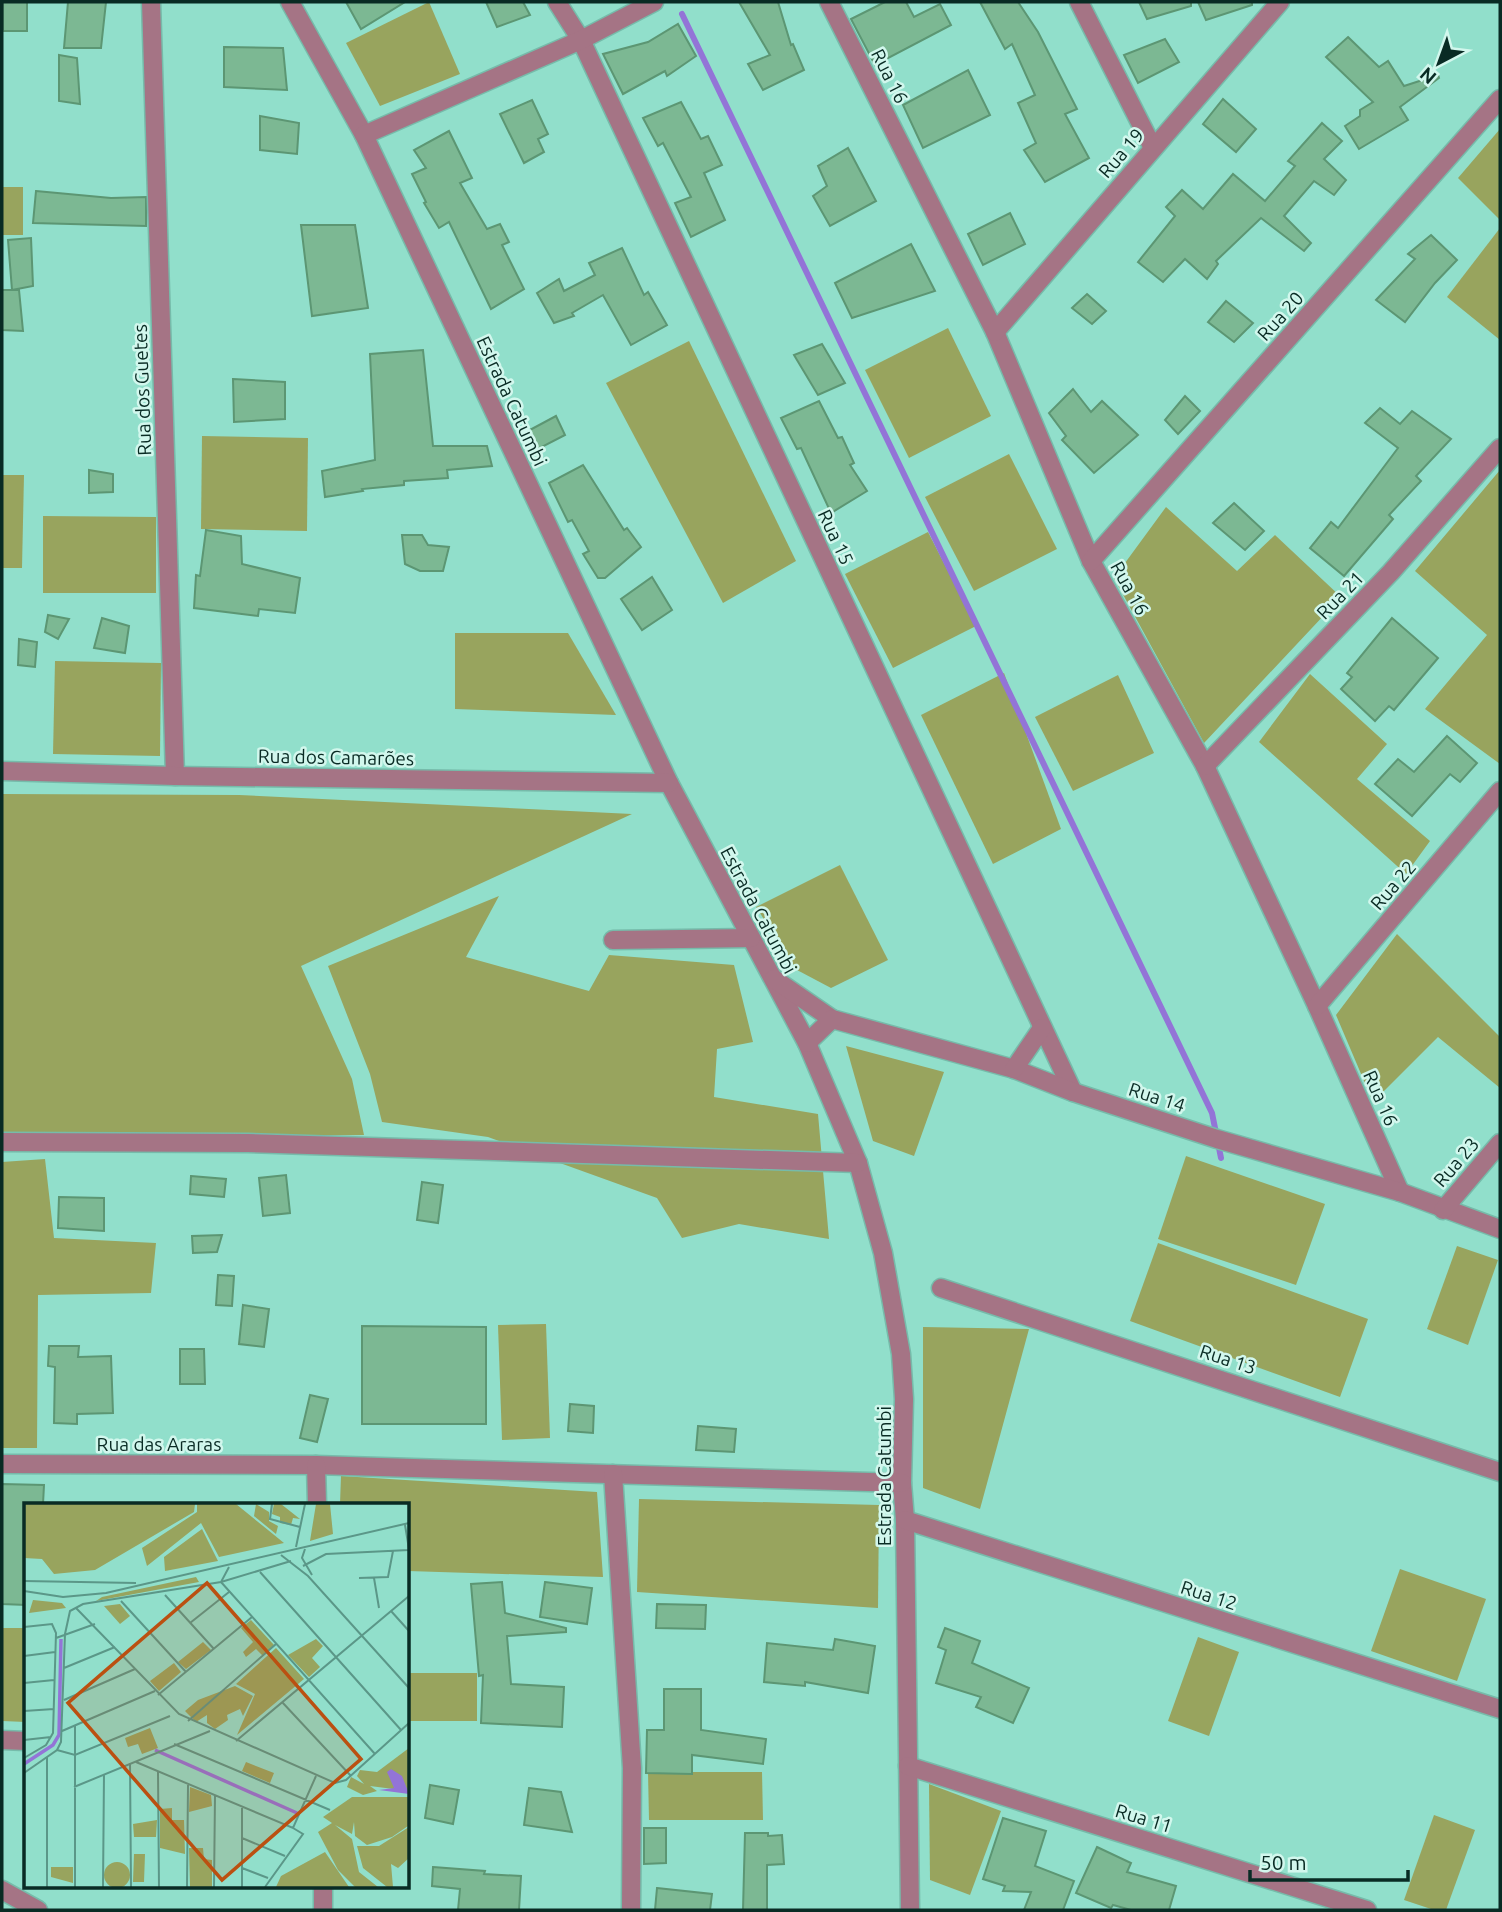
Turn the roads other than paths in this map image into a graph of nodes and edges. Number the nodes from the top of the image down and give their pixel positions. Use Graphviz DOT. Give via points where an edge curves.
graph roads {
  1 [pos="150,2"];
  2 [pos="290,2"];
  3 [pos="557,2"];
  4 [pos="654,2"];
  5 [pos="829,2"];
  6 [pos="1079,2"];
  7 [pos="1280,2"];
  8 [pos="581,40"];
  9 [pos="1500,99"];
  10 [pos="364,135"];
  11 [pos="1153,148"];
  12 [pos="995,332"];
  13 [pos="1500,448"];
  14 [pos="1091,561"];
  15 [pos="1205,766"];
  16 [pos="2,771"];
  17 [pos="175,776"];
  18 [pos="669,783"];
  19 [pos="1500,791"];
  20 [pos="751,939"];
  21 [pos="613,940"];
  22 [pos="771,977"];
  23 [pos="1317,1006"];
  24 [pos="832,1019"];
  25 [pos="1042,1028"];
  26 [pos="807,1043"];
  27 [pos="1014,1069"];
  28 [pos="1073,1092"];
  29 [pos="2,1142"];
  30 [pos="1500,1143"];
  31 [pos="858,1163"];
  32 [pos="1400,1192"];
  33 [pos="1443,1209"];
  34 [pos="1500,1229"];
  35 [pos="941,1288"];
  36 [pos="2,1464"];
  37 [pos="316,1465"];
  38 [pos="1500,1472"];
  39 [pos="613,1474"];
  40 [pos="902,1483"];
  41 [pos="317,1503"];
  42 [pos="905,1520"];
  43 [pos="1500,1709"];
  44 [pos="2,1740"];
  45 [pos="24,1741"];
  46 [pos="908,1766"];
  47 [pos="323,1888"];
  48 [pos="2,1890"];
  49 [pos="38,1910"];
  50 [pos="323,1910"];
  51 [pos="631,1910"];
  52 [pos="910,1910"];
  53 [pos="1367,1910"];
  1 -- 17 [label="street, Rua dos Guetes"];
  2 -- 10 [label="street, Estrada Catumbi"];
  3 -- 8 [label="street, Rua 15"];
  4 -- 8 [label="street"];
  5 -- 12 [label="street, Rua 16"];
  6 -- 11 [label="street"];
  7 -- 11 [label="street, Rua 19"];
  8 -- 10 [label="street"];
  8 -- 25 [label="street, Rua 15"];
  9 -- 14 [label="street, Rua 20"];
  10 -- 18 [label="street, Estrada Catumbi"];
  11 -- 12 [label="street, Rua 19"];
  12 -- 14 [label="street, Rua 16"];
  13 -- 15 [label="street, Rua 21" via="1391,572"];
  14 -- 15 [label="street, Rua 16"];
  15 -- 23 [label="street, Rua 16"];
  16 -- 17 [label="street, Rua dos Camarões"];
  17 -- 18 [label="street, Rua dos Camarões"];
  18 -- 20 [label="street, Estrada Catumbi"];
  19 -- 23 [label="street, Rua 22"];
  20 -- 21 [label="street"];
  20 -- 22 [label="street, Estrada Catumbi"];
  22 -- 24 [label="street, Rua 14"];
  22 -- 26 [label="street, Estrada Catumbi"];
  23 -- 32 [label="street, Rua 16"];
  24 -- 26 [label="street"];
  24 -- 27 [label="street, Rua 14"];
  25 -- 27 [label="street"];
  25 -- 28 [label="street, Rua 15"];
  26 -- 31 [label="street, Estrada Catumbi"];
  27 -- 28 [label="street, Rua 14"];
  28 -- 32 [label="street, Rua 14"];
  29 -- 31 [label="street" via="248,1143"];
  30 -- 33 [label="street, Rua 23"];
  31 -- 40 [label="street, Estrada Catumbi" via="883,1253 901,1354"];
  32 -- 33 [label="street, Rua 14"];
  33 -- 34 [label="street, Rua 14"];
  35 -- 38 [label="street, Rua 13"];
  36 -- 37 [label="street, Rua das Araras"];
  37 -- 39 [label="street, Rua das Araras"];
  37 -- 41 [label="street"];
  39 -- 40 [label="street, Rua das Araras"];
  39 -- 51 [label="street" via="632,1768"];
  40 -- 42 [label="street, Estrada Catumbi"];
  42 -- 43 [label="street, Rua 12"];
  42 -- 46 [label="street, Estrada Catumbi"];
  44 -- 45 [label="street"];
  46 -- 52 [label="street, Estrada Catumbi"];
  46 -- 53 [label="street, Rua 11"];
  47 -- 50 [label="street"];
  48 -- 49 [label="street"];
}
